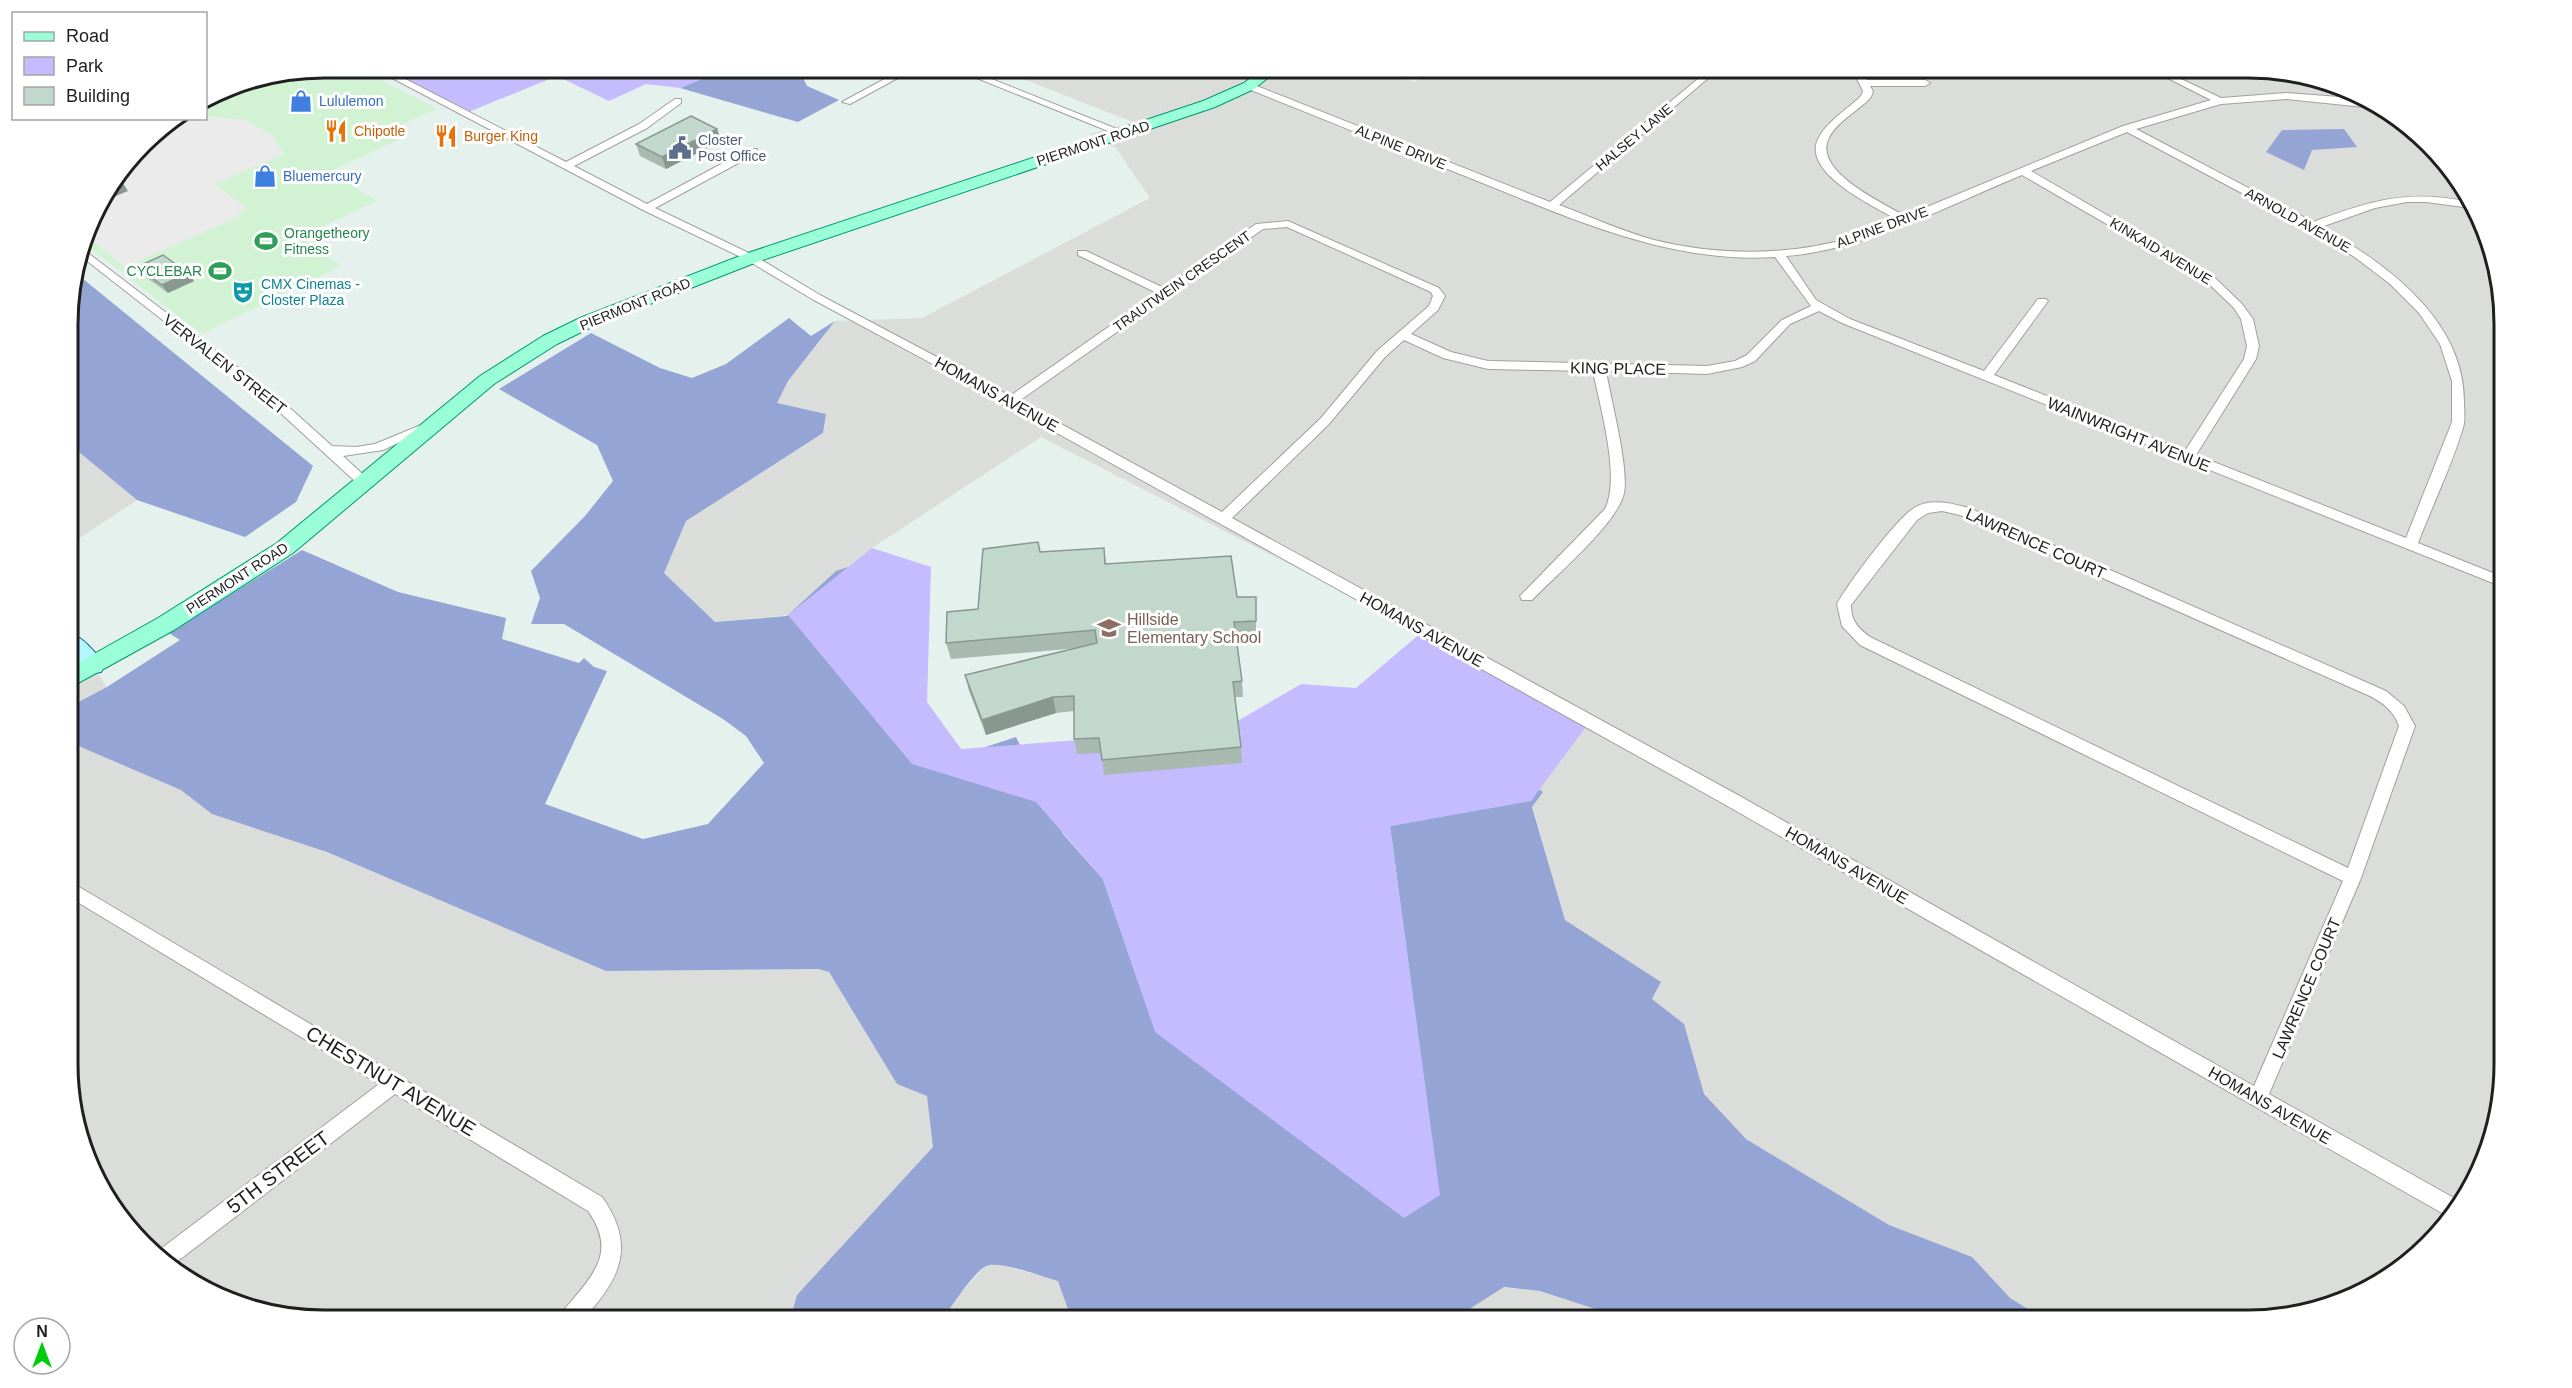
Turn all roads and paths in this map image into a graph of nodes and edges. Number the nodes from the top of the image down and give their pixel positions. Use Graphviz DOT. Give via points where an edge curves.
graph roads {
  1 [pos="397,78"];
  2 [pos="892,78"];
  3 [pos="982,78"];
  4 [pos="1259,78"];
  5 [pos="1704,78"];
  6 [pos="1859,78"];
  7 [pos="2173,78"];
  8 [pos="1866,83"];
  9 [pos="1925,83"];
  10 [pos="1249,86"];
  11 [pos="2220,100"];
  12 [pos="678,101"];
  13 [pos="847,102"];
  14 [pos="2358,104"];
  15 [pos="2127,128"];
  16 [pos="1122,133"];
  17 [pos="753,151"];
  18 [pos="566,166"];
  19 [pos="2022,171"];
  20 [pos="2463,204"];
  21 [pos="1552,206"];
  22 [pos="647,208"];
  23 [pos="1905,220"];
  24 [pos="2313,226"];
  25 [pos="1082,253"];
  26 [pos="1779,254"];
  27 [pos="87,256"];
  28 [pos="751,258"];
  29 [pos="1165,293"];
  30 [pos="2042,301"];
  31 [pos="1818,306"];
  32 [pos="1403,335"];
  33 [pos="1599,368"];
  34 [pos="1986,377"];
  35 [pos="1011,401"];
  36 [pos="428,427"];
  37 [pos="329,450"];
  38 [pos="2188,457"];
  39 [pos="363,481"];
  40 [pos="1223,519"];
  41 [pos="2410,545"];
  42 [pos="2494,578"];
  43 [pos="1527,596"];
  44 [pos="78,649"];
  45 [pos="94,666"];
  46 [pos="78,674"];
  47 [pos="2353,878"];
  48 [pos="78,893"];
  49 [pos="395,1083"];
  50 [pos="2258,1098"];
  51 [pos="2448,1206"];
  52 [pos="169,1255"];
  53 [pos="578,1310"];
  1 -- 18 [label="street, HOMANS AVENUE"];
  2 -- 13 [label="street"];
  3 -- 16 [label="street"];
  4 -- 10 [label="main road, PIERMONT ROAD"];
  5 -- 21 [label="street, HALSEY LANE"];
  6 -- 8 [label="street"];
  7 -- 11 [label="street"];
  8 -- 9 [label="street"];
  8 -- 23 [label="street" via="1866,97 1825,136 1820,155 1839,179"];
  10 -- 16 [label="main road, PIERMONT ROAD"];
  10 -- 21 [label="street, ALPINE DRIVE"];
  11 -- 14 [label="street, ALPINE DRIVE" via="2286,96"];
  11 -- 15 [label="street, ALPINE DRIVE"];
  12 -- 18 [label="street" via="643,126"];
  15 -- 19 [label="street, ALPINE DRIVE"];
  15 -- 24 [label="street, ARNOLD AVENUE"];
  16 -- 28 [label="main road, PIERMONT ROAD"];
  17 -- 22 [label="street"];
  18 -- 22 [label="street, HOMANS AVENUE"];
  19 -- 23 [label="street, ALPINE DRIVE"];
  19 -- 38 [label="street, KINKAID AVENUE" via="2196,269 2226,292 2247,320 2252,333 2250,359"];
  20 -- 24 [label="street" via="2397,198"];
  21 -- 26 [label="street, ALPINE DRIVE" via="1672,248 1723,254"];
  22 -- 28 [label="street, HOMANS AVENUE"];
  23 -- 26 [label="street, ALPINE DRIVE" via="1833,246"];
  24 -- 41 [label="street, ARNOLD AVENUE" via="2358,254 2405,292 2436,327 2456,366 2461,385 2458,422"];
  25 -- 29 [label="street"];
  26 -- 31 [label="street, WAINWRIGHT AVENUE" via="1803,292"];
  27 -- 37 [label="street, VERVALEN STREET" via="278,404"];
  28 -- 35 [label="street, HOMANS AVENUE"];
  28 -- 36 [label="main road, PIERMONT ROAD" via="550,340 487,380"];
  29 -- 32 [label="street, TRAUTWEIN CRESCENT" via="1260,226 1288,224 1435,290 1439,296 1434,308"];
  29 -- 35 [label="street, TRAUTWEIN CRESCENT"];
  30 -- 34 [label="street"];
  31 -- 33 [label="street, KING PLACE" via="1786,322 1761,349 1738,364 1707,370"];
  31 -- 34 [label="street, WAINWRIGHT AVENUE"];
  32 -- 33 [label="street, KING PLACE" via="1447,355 1488,365"];
  32 -- 40 [label="street, TRAUTWEIN CRESCENT" via="1299,448"];
  33 -- 43 [label="street" via="1618,471 1618,499 1610,512"];
  34 -- 38 [label="street, WAINWRIGHT AVENUE"];
  35 -- 40 [label="street, HOMANS AVENUE"];
  36 -- 37 [label="street" via="353,453"];
  36 -- 39 [label="main road, PIERMONT ROAD"];
  37 -- 39 [label="street, VERVALEN STREET"];
  38 -- 41 [label="street, WAINWRIGHT AVENUE"];
  39 -- 45 [label="main road, PIERMONT ROAD" via="285,548"];
  40 -- 50 [label="street, HOMANS AVENUE" via="1740,804"];
  41 -- 42 [label="street, WAINWRIGHT AVENUE"];
  44 -- 45 [label="street"];
  45 -- 46 [label="main road, PIERMONT ROAD"];
  47 -- 47 [label="street, LAWRENCE COURT" via="2407,726 2404,716 2385,697 1951,507 1937,506 1916,513 1844,604 1847,625 1865,641"];
  47 -- 50 [label="street, LAWRENCE COURT"];
  48 -- 49 [label="street, CHESTNUT AVENUE"];
  49 -- 52 [label="street, 5TH STREET"];
  49 -- 53 [label="street, CHESTNUT AVENUE" via="595,1204 606,1216 612,1233 612,1252 605,1275"];
  50 -- 51 [label="street, HOMANS AVENUE"];
}
